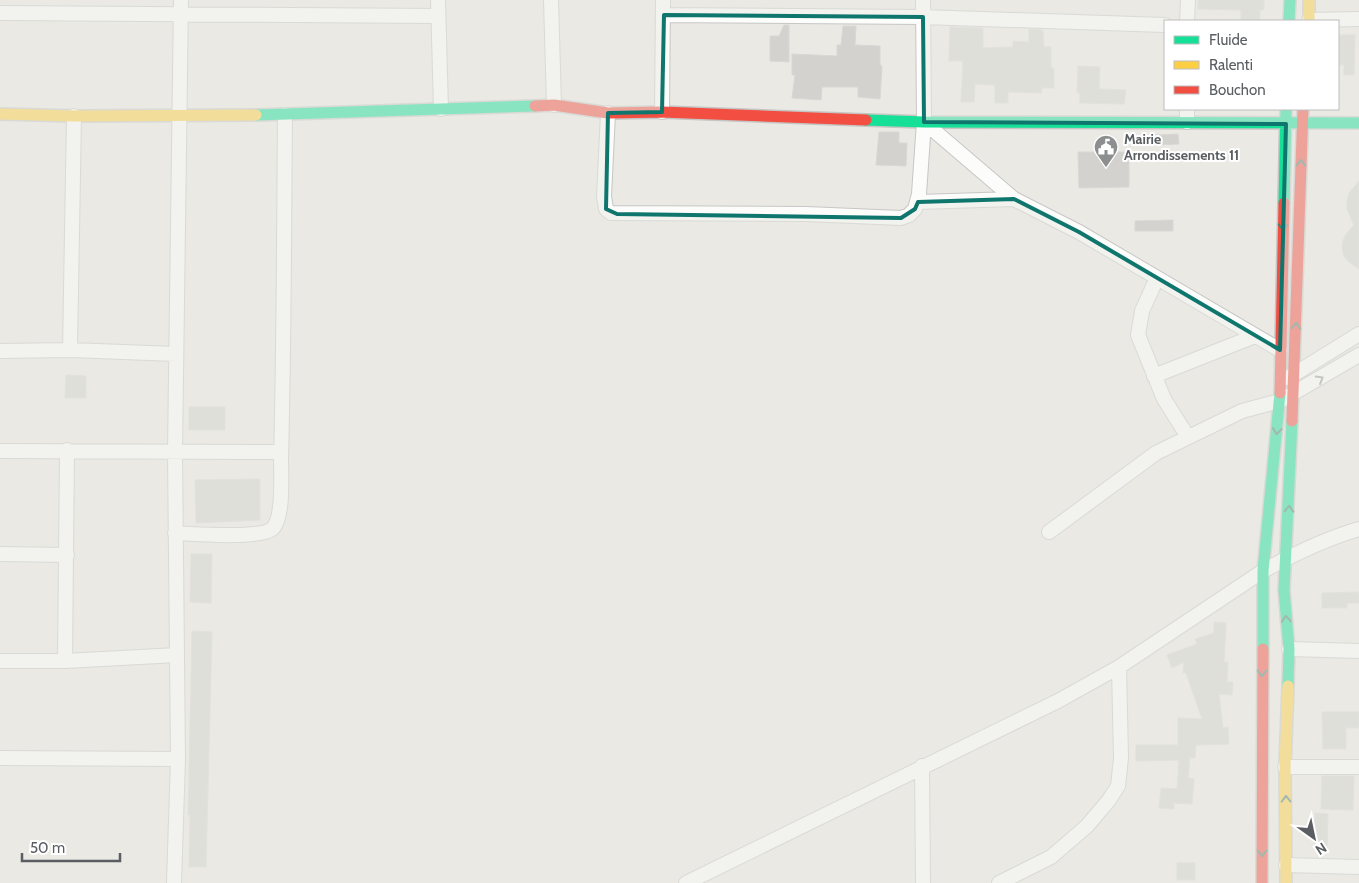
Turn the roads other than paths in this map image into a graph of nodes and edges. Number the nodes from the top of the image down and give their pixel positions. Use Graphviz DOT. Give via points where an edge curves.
graph roads {
  1 [pos="438,0"];
  2 [pos="551,0"];
  3 [pos="663,0"];
  4 [pos="923,0"];
  5 [pos="1188,0"];
  6 [pos="1290,0"];
  7 [pos="1309,0"];
  8 [pos="181,7"];
  9 [pos="0,13"];
  10 [pos="664,15"];
  11 [pos="438,16"];
  12 [pos="923,17"];
  13 [pos="1359,19"];
  14 [pos="1188,20"];
  15 [pos="1289,20"];
  16 [pos="1309,20"];
  17 [pos="1334,20"];
  18 [pos="1164,25"];
  19 [pos="554,105"];
  20 [pos="441,109"];
  21 [pos="1286,110"];
  22 [pos="1303,110"];
  23 [pos="662,112"];
  24 [pos="608,113"];
  25 [pos="0,114"];
  26 [pos="285,115"];
  27 [pos="74,116"];
  28 [pos="181,116"];
  29 [pos="1187,116"];
  30 [pos="924,122"];
  31 [pos="1359,123"];
  32 [pos="1286,124"];
  33 [pos="1302,124"];
  34 [pos="1014,199"];
  35 [pos="918,202"];
  36 [pos="1157,278"];
  37 [pos="1359,334"];
  38 [pos="1255,336"];
  39 [pos="70,350"];
  40 [pos="1280,350"];
  41 [pos="0,351"];
  42 [pos="176,354"];
  43 [pos="1359,355"];
  44 [pos="1294,374"];
  45 [pos="1154,376"];
  46 [pos="1280,383"];
  47 [pos="1294,394"];
  48 [pos="1280,401"];
  49 [pos="1188,437"];
  50 [pos="67,450"];
  51 [pos="0,451"];
  52 [pos="175,452"];
  53 [pos="281,452"];
  54 [pos="1359,529"];
  55 [pos="1049,532"];
  56 [pos="175,533"];
  57 [pos="0,554"];
  58 [pos="67,555"];
  59 [pos="1287,558"];
  60 [pos="1263,572"];
  61 [pos="1289,649"];
  62 [pos="1359,651"];
  63 [pos="177,654"];
  64 [pos="0,661"];
  65 [pos="65,661"];
  66 [pos="1119,667"];
  67 [pos="0,758"];
  68 [pos="178,758"];
  69 [pos="922,766"];
  70 [pos="1286,767"];
  71 [pos="1359,767"];
  72 [pos="1286,864"];
  73 [pos="1359,867"];
  74 [pos="1021,878"];
  75 [pos="174,883"];
  76 [pos="686,883"];
  77 [pos="923,883"];
  78 [pos="999,883"];
  79 [pos="1262,883"];
  80 [pos="1286,883"];
  1 -- 11 [label="street"];
  2 -- 19 [label="street"];
  3 -- 10 [label="street"];
  4 -- 12 [label="street"];
  5 -- 14 [label="street"];
  6 -- 15 [label="main road"];
  7 -- 16 [label="main road"];
  8 -- 9 [label="street"];
  8 -- 11 [label="street"];
  8 -- 28 [label="street"];
  10 -- 12 [label="street"];
  10 -- 23 [label="street"];
  11 -- 20 [label="street"];
  12 -- 18 [label="street"];
  12 -- 30 [label="street"];
  13 -- 17 [label="street"];
  19 -- 20 [label="main road"];
  19 -- 24 [label="main road"];
  20 -- 26 [label="main road"];
  21 -- 32 [label="main road"];
  22 -- 33 [label="main road"];
  23 -- 24 [label="main road"];
  23 -- 30 [label="main road"];
  24 -- 35 [label="street" via="604,196 606,209 611,213 901,218 909,215"];
  25 -- 27 [label="main road"];
  26 -- 28 [label="main road"];
  26 -- 53 [label="street"];
  27 -- 28 [label="main road"];
  27 -- 39 [label="street"];
  28 -- 42 [label="street"];
  29 -- 30 [label="main road"];
  29 -- 32 [label="main road"];
  30 -- 34 [label="street"];
  30 -- 35 [label="street"];
  31 -- 33 [label="main road"];
  32 -- 33 [label="main road"];
  32 -- 40 [label="main road, one-way"];
  44 -- 33 [label="main road, one-way"];
  34 -- 35 [label="street"];
  34 -- 36 [label="street" via="1079,232"];
  36 -- 38 [label="street"];
  36 -- 45 [label="street" via="1142,311 1138,335"];
  37 -- 44 [label="street"];
  38 -- 40 [label="street"];
  38 -- 45 [label="street"];
  39 -- 41 [label="street"];
  39 -- 42 [label="street"];
  40 -- 46 [label="main road"];
  42 -- 52 [label="street"];
  47 -- 43 [label="street, one-way"];
  44 -- 46 [label="street"];
  44 -- 47 [label="main road"];
  45 -- 49 [label="street"];
  46 -- 48 [label="main road"];
  47 -- 48 [label="street"];
  59 -- 47 [label="main road, one-way"];
  48 -- 49 [label="street" via="1242,411"];
  48 -- 60 [label="main road, one-way"];
  49 -- 55 [label="street" via="1156,453"];
  50 -- 51 [label="street"];
  50 -- 52 [label="street"];
  50 -- 58 [label="street"];
  52 -- 53 [label="street"];
  52 -- 56 [label="street"];
  53 -- 56 [label="street" via="280,511 272,528 255,534"];
  54 -- 59 [label="street"];
  56 -- 63 [label="street"];
  57 -- 58 [label="street"];
  58 -- 65 [label="street"];
  59 -- 60 [label="street"];
  61 -- 59 [label="main road, one-way" via="1284,590"];
  60 -- 66 [label="street"];
  60 -- 79 [label="main road, one-way"];
  61 -- 62 [label="street"];
  61 -- 70 [label="main road"];
  63 -- 65 [label="street"];
  63 -- 68 [label="street"];
  64 -- 65 [label="street"];
  66 -- 69 [label="street" via="1058,701"];
  66 -- 74 [label="street" via="1121,758 1118,786 1087,826"];
  67 -- 68 [label="street"];
  68 -- 75 [label="street"];
  69 -- 76 [label="street"];
  69 -- 77 [label="street"];
  70 -- 71 [label="street"];
  72 -- 70 [label="main road, one-way"];
  72 -- 73 [label="street"];
  72 -- 80 [label="main road"];
  74 -- 78 [label="street"];
}
